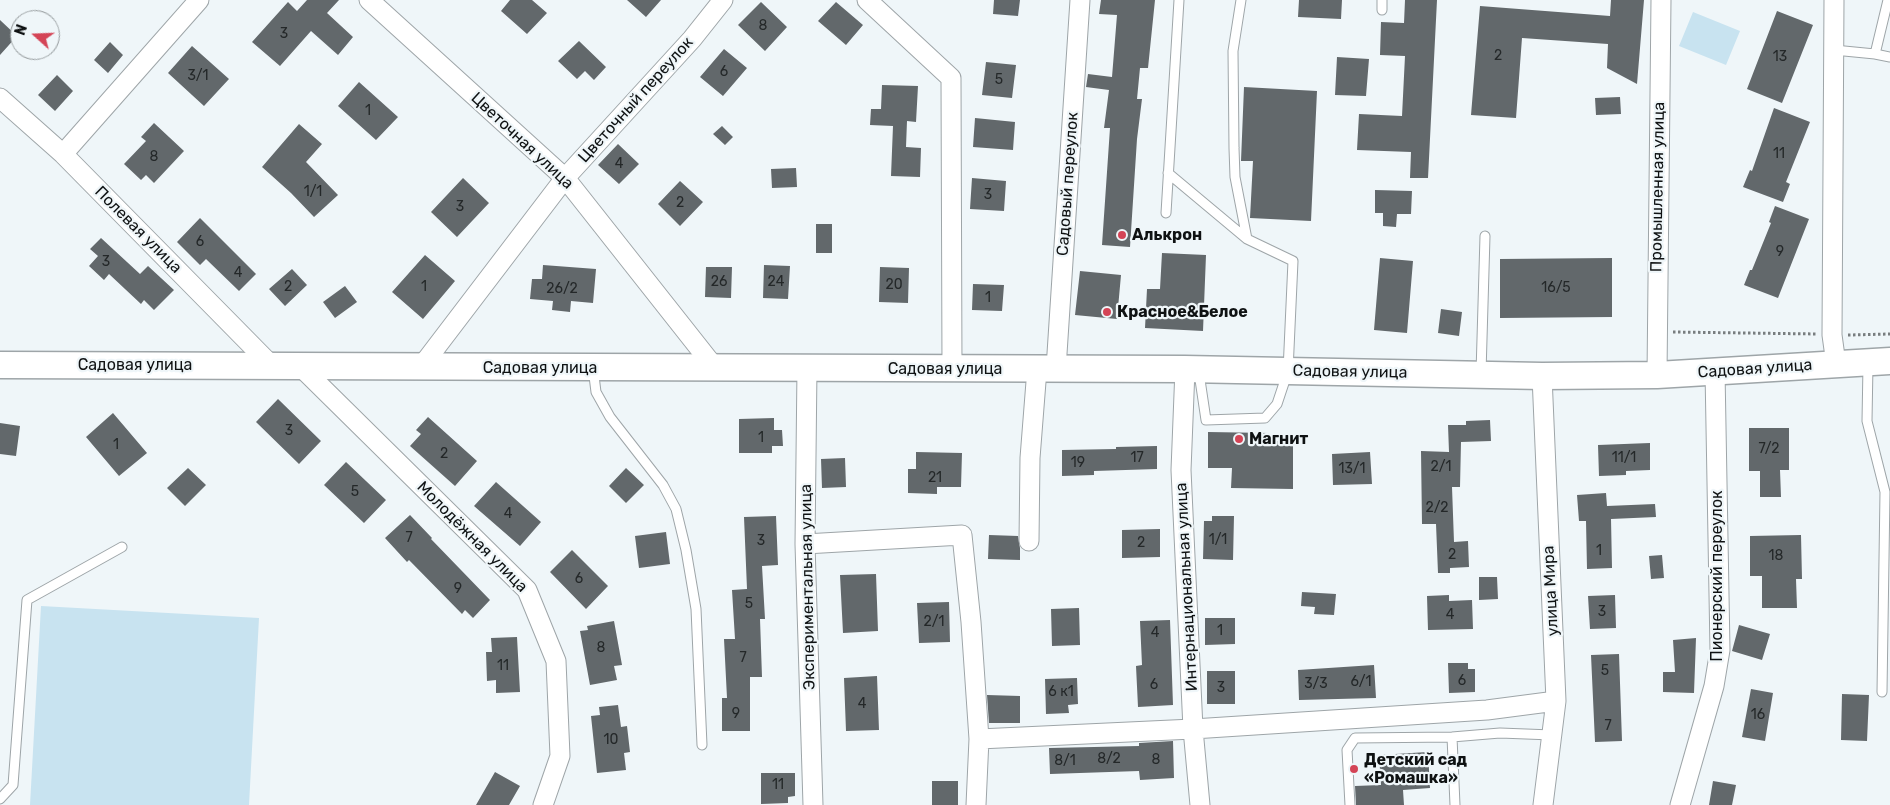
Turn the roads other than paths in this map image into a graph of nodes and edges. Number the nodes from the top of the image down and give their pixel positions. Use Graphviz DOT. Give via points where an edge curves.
graph roads {
  1 [pos="199,0"];
  2 [pos="369,0"];
  3 [pos="723,0"];
  4 [pos="868,0"];
  5 [pos="1080,0"];
  6 [pos="1180,0"];
  7 [pos="1241,0"];
  8 [pos="1382,0"];
  9 [pos="1661,0"];
  10 [pos="1834,0"];
  11 [pos="1888,0"];
  12 [pos="1382,10"];
  13 [pos="1834,50"];
  14 [pos="1875,54"];
  15 [pos="1890,57"];
  16 [pos="0,98"];
  17 [pos="63,154"];
  18 [pos="1168,173"];
  19 [pos="565,178"];
  20 [pos="1166,214"];
  21 [pos="1485,236"];
  22 [pos="1247,238"];
  23 [pos="1879,361"];
  24 [pos="1836,364"];
  25 [pos="0,365"];
  26 [pos="272,366"];
  27 [pos="301,367"];
  28 [pos="421,367"];
  29 [pos="593,368"];
  30 [pos="715,368"];
  31 [pos="807,368"];
  32 [pos="952,369"];
  33 [pos="1046,369"];
  34 [pos="1192,370"];
  35 [pos="1288,371"];
  36 [pos="1715,371"];
  37 [pos="1481,375"];
  38 [pos="1657,375"];
  39 [pos="1542,376"];
  40 [pos="1028,540"];
  41 [pos="805,544"];
  42 [pos="122,547"];
  43 [pos="1882,692"];
  44 [pos="1556,701"];
  45 [pos="1193,729"];
  46 [pos="1552,735"];
  47 [pos="1452,737"];
  48 [pos="979,738"];
  49 [pos="702,745"];
  50 [pos="0,799"];
  51 [pos="543,805"];
  52 [pos="813,805"];
  53 [pos="976,805"];
  54 [pos="1200,805"];
  55 [pos="1350,805"];
  56 [pos="1455,805"];
  57 [pos="1543,805"];
  58 [pos="1680,805"];
  1 -- 17 [label="street"];
  2 -- 19 [label="street, Цветочная улица"];
  3 -- 19 [label="street, Цветочный переулок" via="692,39"];
  4 -- 32 [label="street" via="951,78"];
  5 -- 33 [label="street, Садовый переулок"];
  6 -- 18 [label="lane"];
  7 -- 22 [label="lane" via="1233,51 1234,148"];
  8 -- 12 [label="lane"];
  9 -- 38 [label="street, Промышленная улица"];
  10 -- 13 [label="street"];
  11 -- 14 [label="lane"];
  13 -- 14 [label="lane"];
  13 -- 24 [label="street" via="1832,335"];
  14 -- 15 [label="lane"];
  16 -- 17 [label="street, Полевая улица"];
  17 -- 26 [label="street, Полевая улица"];
  18 -- 20 [label="lane"];
  18 -- 22 [label="lane"];
  19 -- 28 [label="street, Цветочный переулок"];
  19 -- 30 [label="street, Цветочная улица"];
  21 -- 37 [label="lane"];
  22 -- 35 [label="lane" via="1292,261"];
  23 -- 24 [label="main road, Садовая улица"];
  23 -- 43 [label="lane" via="1867,421 1885,492"];
  24 -- 36 [label="main road, Садовая улица"];
  25 -- 26 [label="main road, Садовая улица"];
  26 -- 27 [label="main road, Садовая улица"];
  27 -- 28 [label="main road, Садовая улица"];
  27 -- 51 [label="street, Молодёжная улица" via="527,590 556,661 560,756"];
  28 -- 29 [label="main road, Садовая улица"];
  29 -- 30 [label="main road, Садовая улица"];
  29 -- 49 [label="lane" via="596,392 610,417 663,485 676,510 696,608"];
  30 -- 31 [label="main road, Садовая улица"];
  31 -- 32 [label="main road, Садовая улица"];
  31 -- 41 [label="street, Экспериментальная улица"];
  32 -- 33 [label="main road, Садовая улица"];
  33 -- 34 [label="main road, Садовая улица"];
  33 -- 40 [label="street, Садовый переулок" via="1030,458"];
  34 -- 35 [label="main road, Садовая улица"];
  34 -- 35 [label="lane" via="1206,420 1265,418 1277,404"];
  34 -- 45 [label="street, Интернациональная улица" via="1181,470"];
  35 -- 37 [label="main road, Садовая улица"];
  36 -- 38 [label="main road, Садовая улица"];
  36 -- 58 [label="street, Пионерский переулок" via="1720,650 1714,686"];
  37 -- 39 [label="main road, Садовая улица"];
  38 -- 39 [label="main road, Садовая улица"];
  39 -- 44 [label="street, улица Мира"];
  41 -- 48 [label="street" via="962,534"];
  41 -- 52 [label="street, Экспериментальная улица"];
  42 -- 50 [label="lane" via="28,600 13,785"];
  44 -- 45 [label="street" via="1487,710"];
  44 -- 46 [label="street, улица Мира"];
  45 -- 48 [label="street"];
  45 -- 54 [label="street, Интернациональная улица"];
  46 -- 47 [label="lane" via="1500,733"];
  46 -- 57 [label="street, улица Мира"];
  47 -- 55 [label="lane" via="1355,738 1347,750"];
  47 -- 56 [label="lane"];
  48 -- 53 [label="street"];
}
